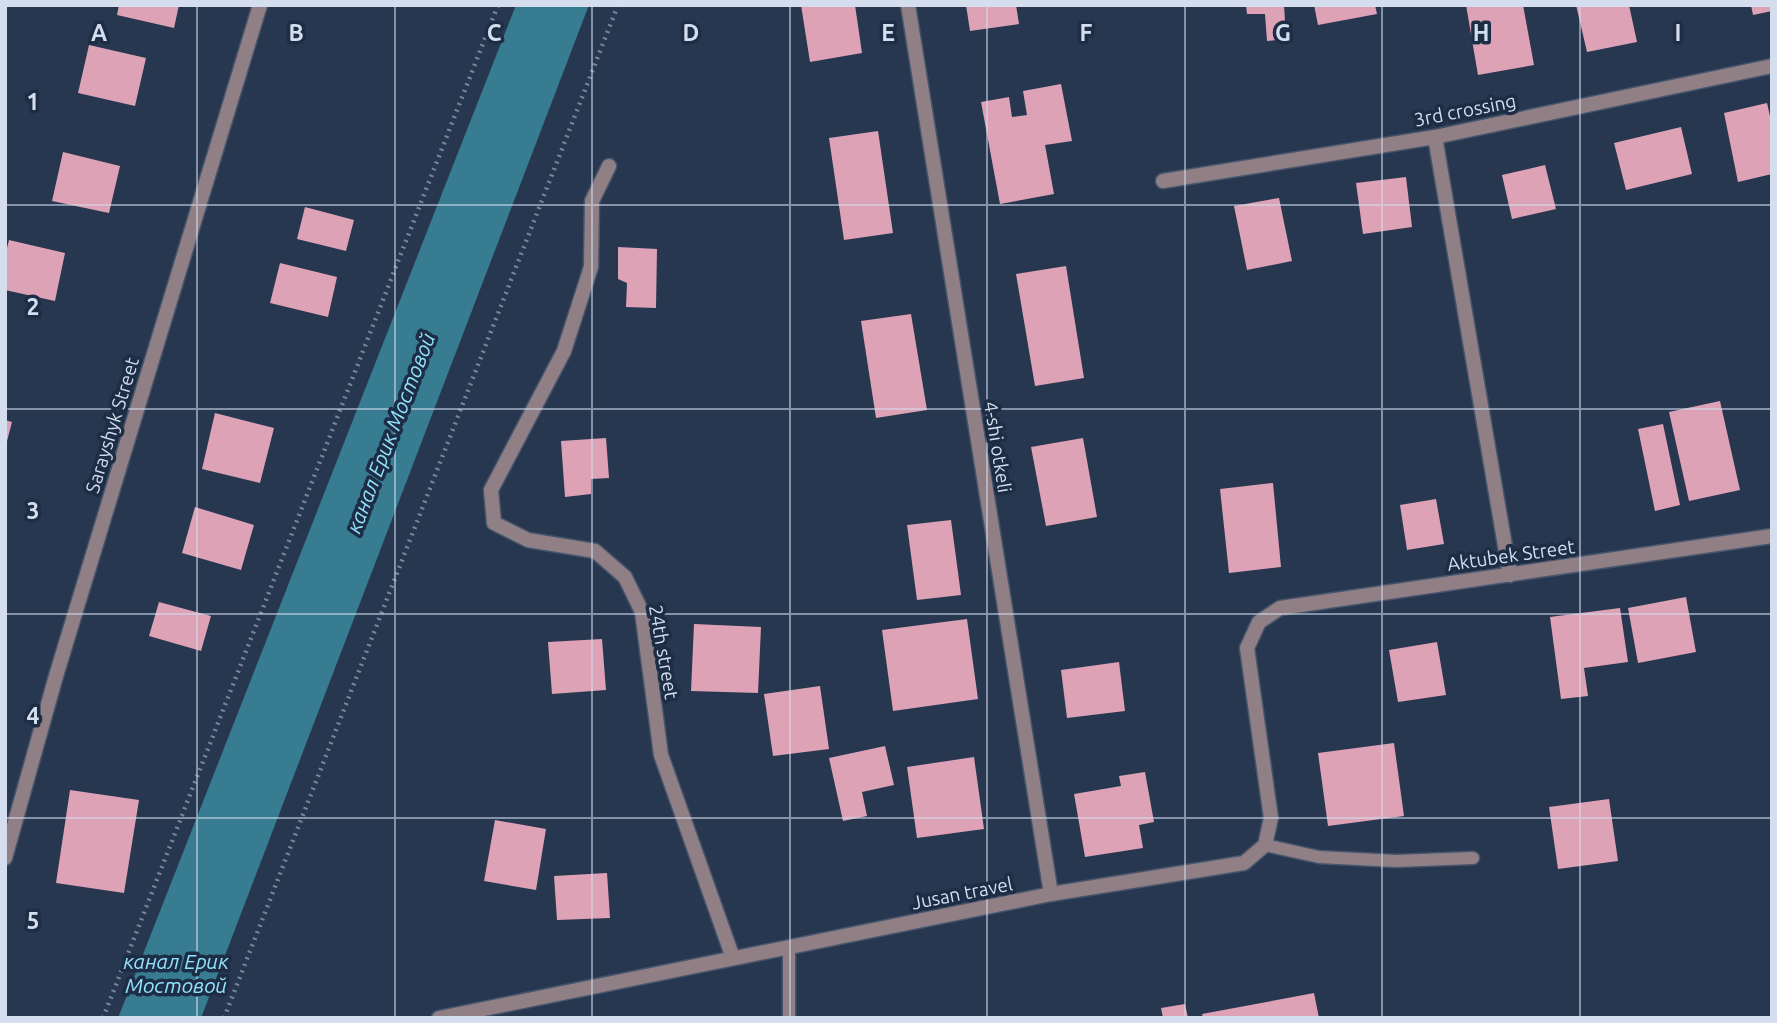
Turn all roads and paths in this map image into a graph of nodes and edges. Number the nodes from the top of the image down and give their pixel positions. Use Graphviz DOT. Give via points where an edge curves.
graph roads {
  1 [pos="260,5"];
  2 [pos="498,5"];
  3 [pos="618,5"];
  4 [pos="908,5"];
  5 [pos="1772,66"];
  6 [pos="1435,137"];
  7 [pos="609,166"];
  8 [pos="1163,181"];
  9 [pos="1772,536"];
  10 [pos="1510,575"];
  11 [pos="1265,845"];
  12 [pos="5,858"];
  13 [pos="1473,858"];
  14 [pos="1051,894"];
  15 [pos="789,947"];
  16 [pos="733,958"];
  17 [pos="103,1018"];
  18 [pos="224,1018"];
  19 [pos="439,1018"];
  20 [pos="789,1018"];
  1 -- 12 [label="street, Sarayshyk Street"];
  2 -- 17 [label="path"];
  3 -- 18 [label="path"];
  4 -- 14 [label="street, 4-shi otkeli"];
  5 -- 6 [label="street, 3rd crossing"];
  6 -- 8 [label="street, 3rd crossing"];
  6 -- 10 [label="street"];
  7 -- 16 [label="street, 24th street" via="592,201 591,267 564,351 491,490 494,523 528,540 595,551 625,577 642,612 661,755"];
  9 -- 10 [label="street, Aktubek Street"];
  10 -- 11 [label="street, Aktubek Street" via="1280,608 1259,622 1247,648 1271,818"];
  11 -- 13 [label="lane" via="1319,857 1395,861"];
  11 -- 14 [label="street, Jusan travel" via="1244,863"];
  14 -- 15 [label="street, Jusan travel"];
  15 -- 16 [label="street, Jusan travel"];
  15 -- 20 [label="lane"];
  16 -- 19 [label="street, Jusan travel"];
}
